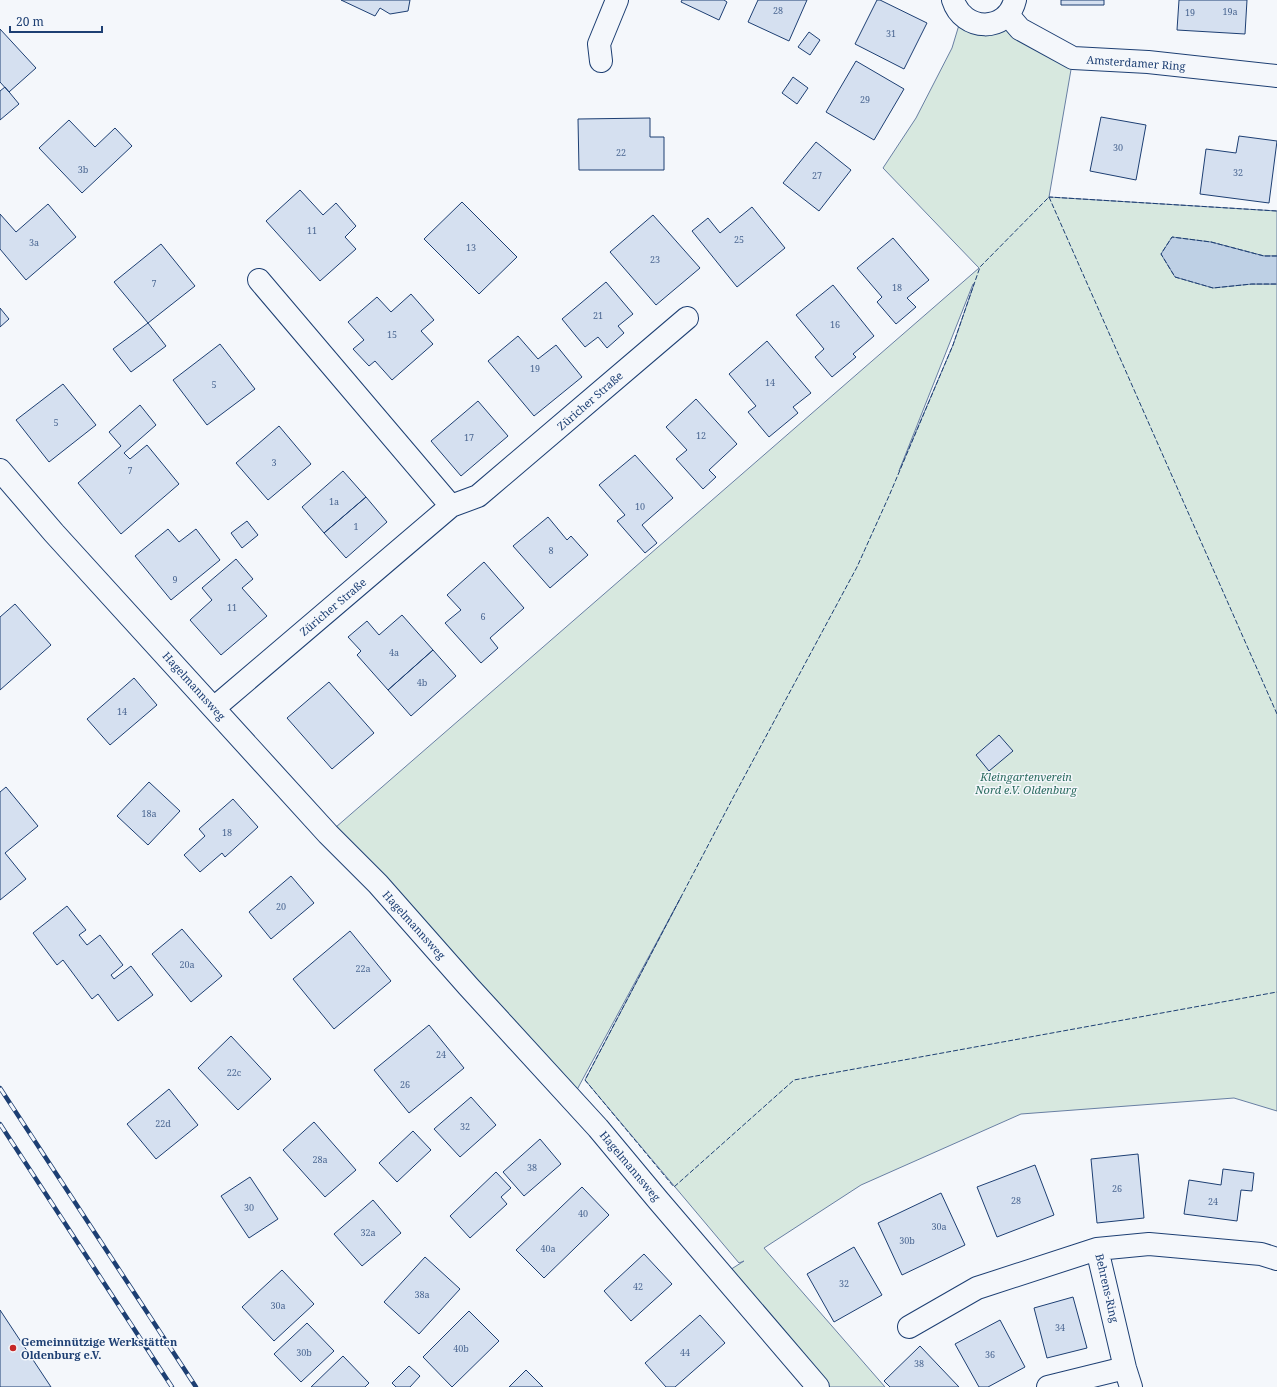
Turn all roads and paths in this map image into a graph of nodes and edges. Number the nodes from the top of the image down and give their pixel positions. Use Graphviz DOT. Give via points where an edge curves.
graph roads {
  1 [pos="617,0"];
  2 [pos="954,0"];
  3 [pos="1011,7"];
  4 [pos="601,61"];
  5 [pos="1277,76"];
  6 [pos="259,280"];
  7 [pos="687,318"];
  8 [pos="0,470"];
  9 [pos="451,506"];
  10 [pos="214,708"];
  11 [pos="1097,1249"];
  12 [pos="1277,1259"];
  13 [pos="909,1327"];
  14 [pos="1128,1378"];
  15 [pos="818,1387"];
  16 [pos="1048,1387"];
  1 -- 4 [label="street" via="599,44"];
  2 -- 3 [label="street, Amsterdamer Ring" via="962,16 980,24 1000,21"];
  3 -- 5 [label="street, Amsterdamer Ring" via="1020,29 1073,58 1148,62"];
  6 -- 9 [label="street"];
  7 -- 9 [label="street, Züricher Straße" via="478,496"];
  8 -- 10 [label="street, Hagelmannsweg"];
  9 -- 10 [label="street, Züricher Straße"];
  10 -- 15 [label="street, Hagelmannsweg" via="328,834 378,884 598,1128"];
  11 -- 12 [label="street, Behrens-Ring" via="1149,1244 1261,1254"];
  11 -- 13 [label="street" via="977,1288"];
  11 -- 14 [label="street, Behrens-Ring"];
  14 -- 16 [label="street"];
}
